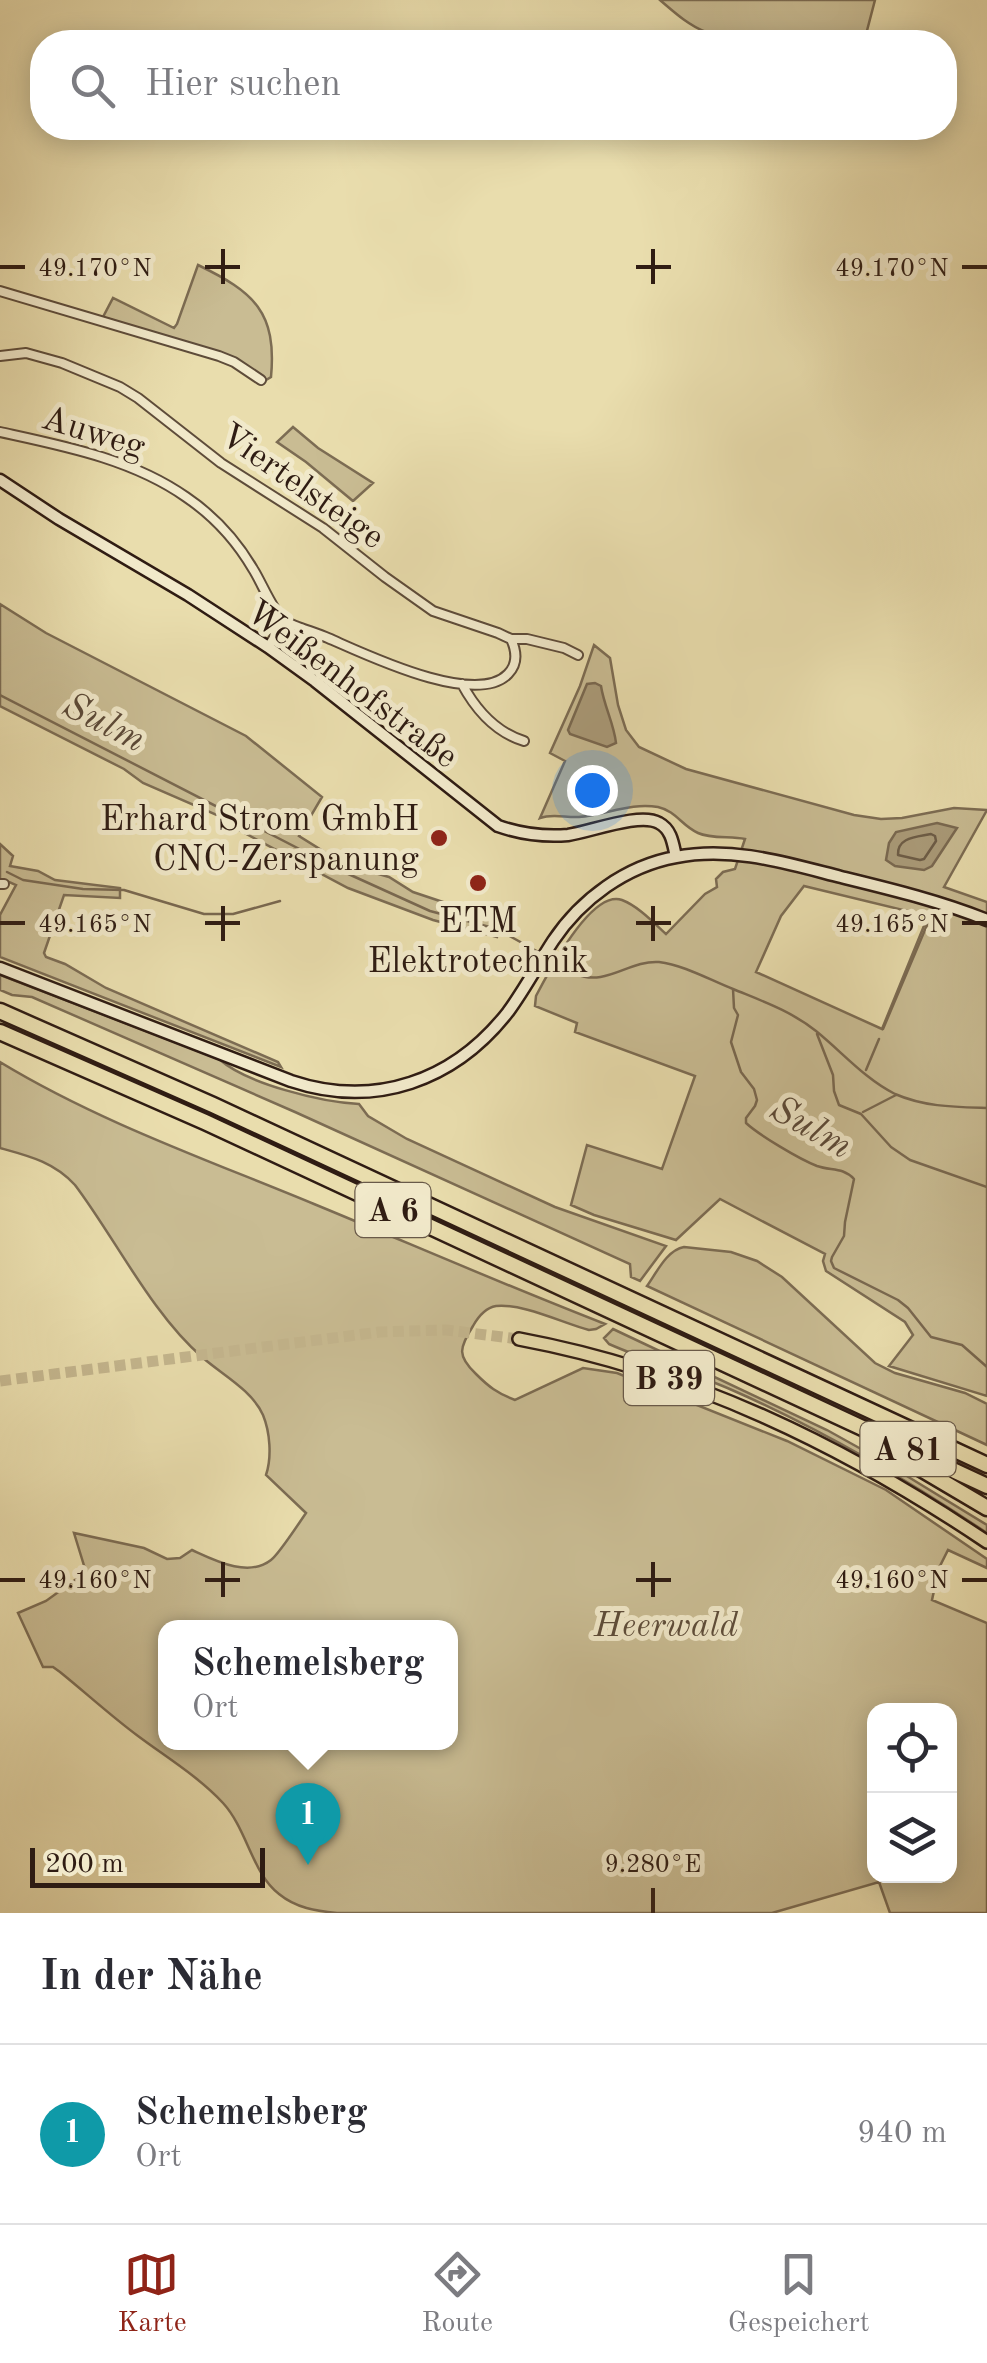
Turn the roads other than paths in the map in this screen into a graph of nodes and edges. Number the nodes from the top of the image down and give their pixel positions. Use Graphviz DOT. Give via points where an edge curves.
graph roads {
  1 [pos="0,291"];
  2 [pos="0,356"];
  3 [pos="261,380"];
  4 [pos="0,432"];
  5 [pos="0,480"];
  6 [pos="285,621"];
  7 [pos="510,640"];
  8 [pos="268,647"];
  9 [pos="578,655"];
  10 [pos="462,684"];
  11 [pos="524,741"];
  12 [pos="676,856"];
  13 [pos="987,920"];
  14 [pos="0,968"];
  15 [pos="0,1012"];
  16 [pos="0,1032"];
  17 [pos="520,1339"];
  18 [pos="829,1413"];
  19 [pos="987,1465"];
  20 [pos="987,1486"];
  21 [pos="987,1508"];
  22 [pos="987,1542"];
  1 -- 3 [label="street" via="220,356"];
  2 -- 7 [label="street, Viertelsteige" via="40,356 120,387 419,603"];
  4 -- 6 [label="street, Auweg" via="120,462 186,496 234,540"];
  5 -- 8 [label="street, Weißenhofstraße"];
  6 -- 8 [label="street"];
  6 -- 10 [label="street" via="416,675"];
  7 -- 9 [label="street, Viertelsteige"];
  7 -- 10 [label="street" via="516,653 508,674 496,682"];
  8 -- 12 [label="street, Weißenhofstraße" via="498,826 552,836 652,820 670,833"];
  10 -- 11 [label="street" via="482,714"];
  12 -- 13 [label="street" via="750,855"];
  12 -- 14 [label="street" via="597,892 548,948 510,1009 469,1052 418,1080 366,1092 308,1086"];
  15 -- 19 [label="highway, A 6"];
  16 -- 18 [label="highway, A 6"];
  17 -- 22 [label="main road, B 39" via="622,1362 766,1417 848,1457"];
  18 -- 20 [label="highway, A 81"];
  18 -- 21 [label="highway, A 6"];
}
